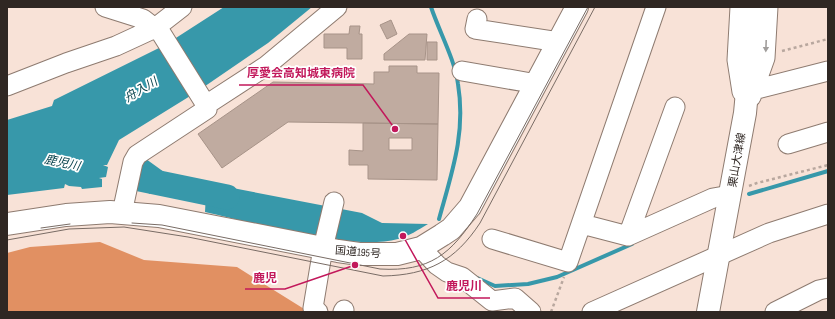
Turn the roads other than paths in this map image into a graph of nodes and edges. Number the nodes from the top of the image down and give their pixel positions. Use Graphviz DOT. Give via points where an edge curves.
graph roads {
  1 [pos="105,7"];
  2 [pos="182,7"];
  3 [pos="337,7"];
  4 [pos="578,7"];
  5 [pos="656,7"];
  6 [pos="740,7"];
  7 [pos="755,7"];
  8 [pos="768,7"];
  9 [pos="477,19"];
  10 [pos="158,30"];
  11 [pos="559,42"];
  12 [pos="462,70"];
  13 [pos="828,71"];
  14 [pos="537,84"];
  15 [pos="7,86"];
  16 [pos="753,90"];
  17 [pos="205,103"];
  18 [pos="675,107"];
  19 [pos="745,113"];
  20 [pos="828,132"];
  21 [pos="788,144"];
  22 [pos="730,195"];
  23 [pos="334,202"];
  24 [pos="122,213"];
  25 [pos="828,214"];
  26 [pos="7,224"];
  27 [pos="582,224"];
  28 [pos="628,236"];
  29 [pos="492,239"];
  30 [pos="325,242"];
  31 [pos="421,248"];
  32 [pos="718,255"];
  33 [pos="828,288"];
  34 [pos="495,306"];
  35 [pos="318,312"];
  36 [pos="531,312"];
  37 [pos="592,312"];
  38 [pos="708,312"];
  39 [pos="775,312"];
  1 -- 10 [label="street" via="143,19"];
  2 -- 10 [label="street"];
  3 -- 17 [label="street" via="266,66"];
  4 -- 11 [label="main road, 国道195号"];
  5 -- 27 [label="street"];
  6 -- 19 [label="street" via="737,60"];
  7 -- 19 [label="main road, 栗山大津線"];
  8 -- 16 [label="street, one-way" via="766,55"];
  9 -- 11 [label="street" via="475,29"];
  10 -- 15 [label="street"];
  10 -- 17 [label="street"];
  11 -- 14 [label="main road, 国道195号"];
  12 -- 14 [label="street"];
  13 -- 16 [label="street"];
  14 -- 31 [label="main road, 国道195号" via="470,207 450,229"];
  16 -- 19 [label="street"];
  17 -- 24 [label="street" via="207,109 204,112 137,155 133,162"];
  18 -- 28 [label="street" via="672,135 647,204"];
  19 -- 22 [label="main road, 栗山大津線"];
  20 -- 21 [label="street"];
  22 -- 28 [label="street" via="713,198"];
  22 -- 32 [label="main road, 栗山大津線"];
  23 -- 30 [label="street"];
  24 -- 26 [label="main road, 国道195号" via="66,214"];
  24 -- 30 [label="main road, 国道195号" via="158,216"];
  25 -- 32 [label="street" via="769,233"];
  27 -- 28 [label="street"];
  27 -- 29 [label="street" via="568,262"];
  30 -- 31 [label="main road, 国道195号" via="359,254 397,254"];
  30 -- 35 [label="street" via="313,308"];
  31 -- 34 [label="street" via="437,265 462,277"];
  32 -- 37 [label="street"];
  32 -- 38 [label="main road, 栗山大津線"];
  33 -- 39 [label="street"];
  34 -- 36 [label="street" via="515,298"];
}
